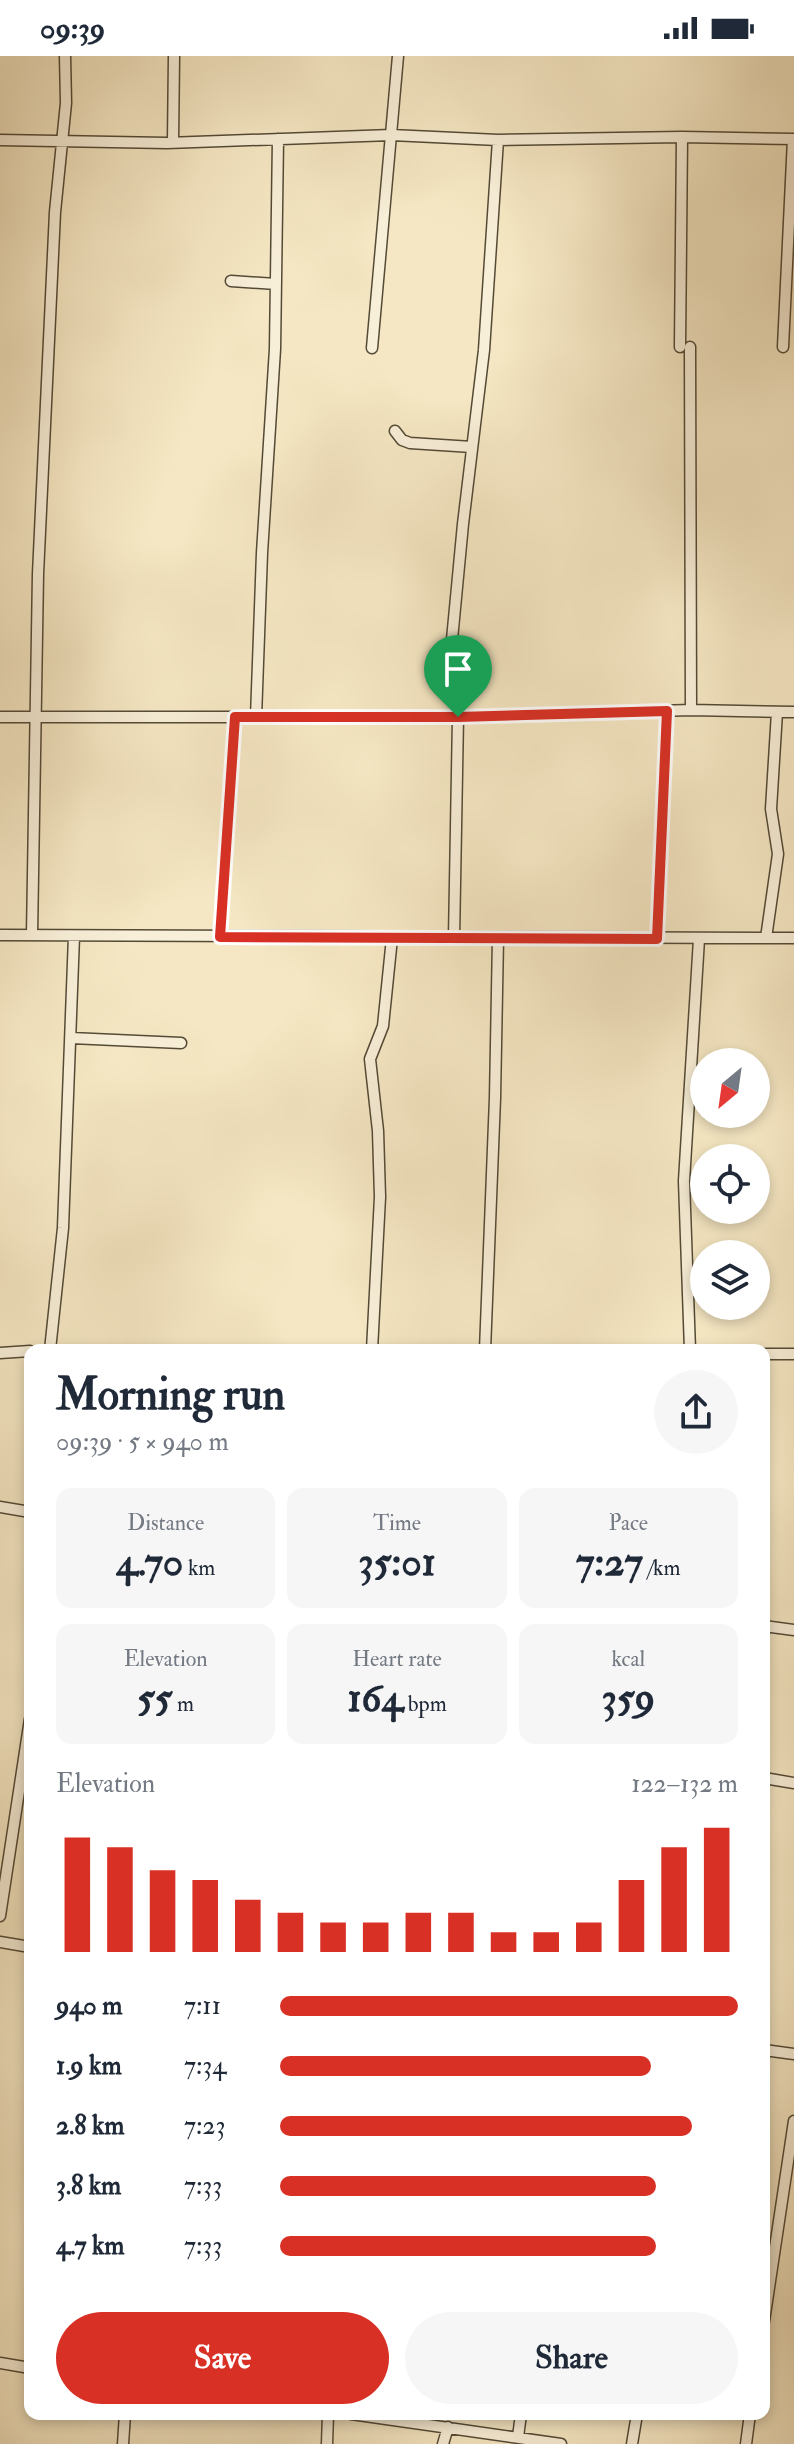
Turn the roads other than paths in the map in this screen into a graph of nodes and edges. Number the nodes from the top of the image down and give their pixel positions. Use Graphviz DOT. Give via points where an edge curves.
graph roads {
  1 [pos="65,56"];
  2 [pos="174,56"];
  3 [pos="398,56"];
  4 [pos="391,135"];
  5 [pos="682,137"];
  6 [pos="278,139"];
  7 [pos="793,139"];
  8 [pos="0,140"];
  9 [pos="62,140"];
  10 [pos="498,140"];
  11 [pos="173,142"];
  12 [pos="231,281"];
  13 [pos="276,284"];
  14 [pos="783,347"];
  15 [pos="372,348"];
  16 [pos="395,431"];
  17 [pos="472,447"];
  18 [pos="691,710"];
  19 [pos="667,711"];
  20 [pos="777,712"];
  21 [pos="794,712"];
  22 [pos="36,716"];
  23 [pos="0,717"];
  24 [pos="235,717"];
  25 [pos="256,717"];
  26 [pos="458,717"];
  27 [pos="0,935"];
  28 [pos="32,935"];
  29 [pos="74,936"];
  30 [pos="220,937"];
  31 [pos="392,938"];
  32 [pos="454,938"];
  33 [pos="498,938"];
  34 [pos="766,938"];
  35 [pos="794,938"];
  36 [pos="657,939"];
  37 [pos="699,939"];
  38 [pos="71,1038"];
  39 [pos="181,1043"];
  40 [pos="51,1344"];
  41 [pos="372,1344"];
  42 [pos="485,1344"];
  43 [pos="690,1344"];
  44 [pos="24,1351"];
  45 [pos="0,1353"];
  46 [pos="770,1354"];
  47 [pos="794,1354"];
  48 [pos="0,1507"];
  49 [pos="24,1511"];
  50 [pos="770,1627"];
  51 [pos="794,1630"];
  52 [pos="24,1758"];
  53 [pos="770,1779"];
  54 [pos="794,1783"];
  55 [pos="0,1916"];
  56 [pos="0,1942"];
  57 [pos="24,1946"];
  58 [pos="770,2051"];
  59 [pos="794,2054"];
  60 [pos="794,2121"];
  61 [pos="770,2281"];
  62 [pos="0,2363"];
  63 [pos="24,2367"];
  64 [pos="125,2420"];
  65 [pos="328,2420"];
  66 [pos="396,2420"];
  67 [pos="520,2420"];
  68 [pos="636,2420"];
  69 [pos="749,2420"];
  70 [pos="448,2427"];
  71 [pos="518,2437"];
  72 [pos="546,2443"];
  73 [pos="123,2444"];
  74 [pos="327,2444"];
  75 [pos="443,2444"];
  76 [pos="561,2444"];
  77 [pos="632,2444"];
  78 [pos="746,2444"];
  1 -- 9 [label="street"];
  2 -- 11 [label="street"];
  3 -- 4 [label="street"];
  4 -- 6 [label="street"];
  4 -- 10 [label="street"];
  4 -- 15 [label="street"];
  5 -- 7 [label="street"];
  5 -- 10 [label="street"];
  5 -- 18 [label="street"];
  6 -- 11 [label="street"];
  6 -- 13 [label="street"];
  7 -- 14 [label="street"];
  8 -- 9 [label="street"];
  9 -- 11 [label="street"];
  9 -- 22 [label="street" via="38,574"];
  10 -- 17 [label="street"];
  12 -- 13 [label="street"];
  13 -- 25 [label="street"];
  16 -- 17 [label="street" via="410,443"];
  17 -- 26 [label="street" via="451,650"];
  18 -- 19 [label="street"];
  18 -- 20 [label="street"];
  19 -- 26 [label="street"];
  19 -- 36 [label="street"];
  20 -- 21 [label="street"];
  20 -- 34 [label="street" via="771,809 778,854"];
  22 -- 23 [label="street"];
  22 -- 24 [label="street"];
  22 -- 28 [label="street"];
  24 -- 25 [label="street"];
  24 -- 30 [label="street"];
  25 -- 26 [label="street"];
  26 -- 32 [label="street"];
  27 -- 28 [label="street"];
  28 -- 29 [label="street"];
  29 -- 30 [label="street"];
  29 -- 38 [label="street"];
  30 -- 31 [label="street"];
  31 -- 32 [label="street"];
  31 -- 41 [label="street" via="383,1026 370,1059 380,1197"];
  32 -- 33 [label="street"];
  33 -- 36 [label="street"];
  33 -- 42 [label="street"];
  34 -- 35 [label="street"];
  34 -- 37 [label="street"];
  36 -- 37 [label="street"];
  37 -- 43 [label="street" via="684,1181"];
  38 -- 39 [label="street"];
  38 -- 40 [label="street" via="63,1228"];
  44 -- 45 [label="street"];
  46 -- 47 [label="street"];
  48 -- 49 [label="street"];
  50 -- 51 [label="street"];
  52 -- 55 [label="street"];
  53 -- 54 [label="street"];
  56 -- 57 [label="street"];
  58 -- 59 [label="street"];
  60 -- 61 [label="street"];
  62 -- 63 [label="street"];
  64 -- 73 [label="street"];
  65 -- 74 [label="street"];
  66 -- 70 [label="street"];
  67 -- 71 [label="street"];
  68 -- 77 [label="street"];
  69 -- 78 [label="street"];
  70 -- 71 [label="street"];
  70 -- 75 [label="street"];
  71 -- 72 [label="street"];
  72 -- 76 [label="street"];
}
